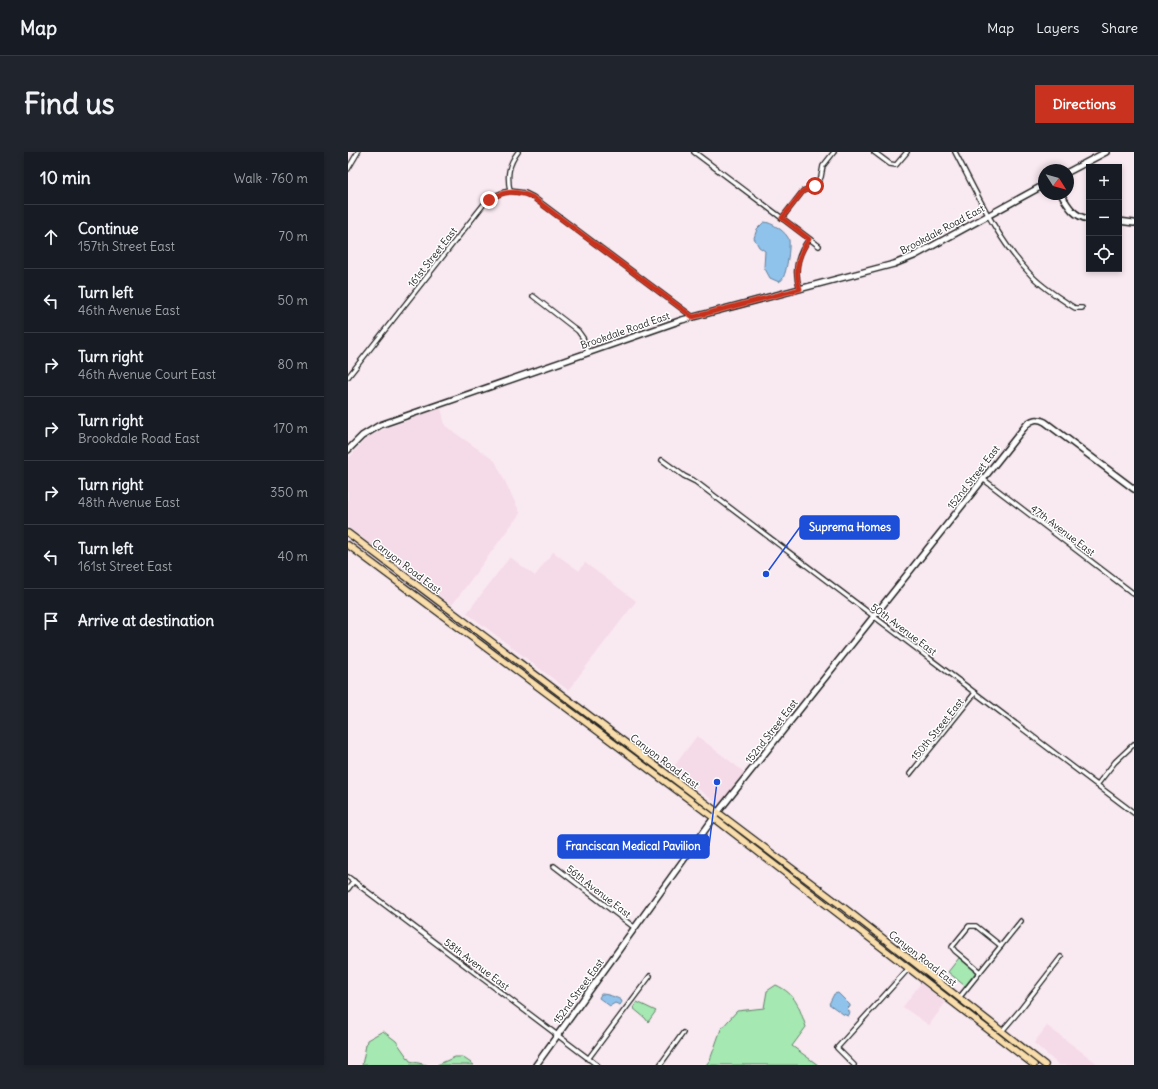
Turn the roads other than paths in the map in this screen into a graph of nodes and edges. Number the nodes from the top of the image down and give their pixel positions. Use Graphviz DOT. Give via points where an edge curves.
graph roads {
  1 [pos="358,152"];
  2 [pos="518,152"];
  3 [pos="694,152"];
  4 [pos="834,152"];
  5 [pos="874,152"];
  6 [pos="907,152"];
  7 [pos="955,152"];
  8 [pos="1106,152"];
  9 [pos="348,169"];
  10 [pos="1074,169"];
  11 [pos="1038,188"];
  12 [pos="510,192"];
  13 [pos="1064,200"];
  14 [pos="988,216"];
  15 [pos="782,218"];
  16 [pos="1086,218"];
  17 [pos="1122,221"];
  18 [pos="1134,223"];
  19 [pos="809,239"];
  20 [pos="819,246"];
  21 [pos="800,289"];
  22 [pos="533,296"];
  23 [pos="1082,308"];
  24 [pos="693,317"];
  25 [pos="588,352"];
  26 [pos="348,377"];
  27 [pos="348,450"];
  28 [pos="662,460"];
  29 [pos="983,479"];
  30 [pos="1134,489"];
  31 [pos="348,533"];
  32 [pos="348,545"];
  33 [pos="1134,594"];
  34 [pos="874,616"];
  35 [pos="975,693"];
  36 [pos="1134,744"];
  37 [pos="910,774"];
  38 [pos="1097,785"];
  39 [pos="718,812"];
  40 [pos="1134,813"];
  41 [pos="714,818"];
  42 [pos="554,866"];
  43 [pos="348,877"];
  44 [pos="354,881"];
  45 [pos="348,889"];
  46 [pos="1021,921"];
  47 [pos="635,928"];
  48 [pos="877,944"];
  49 [pos="1001,946"];
  50 [pos="906,955"];
  51 [pos="1061,957"];
  52 [pos="909,968"];
  53 [pos="980,972"];
  54 [pos="650,976"];
  55 [pos="959,998"];
  56 [pos="1002,1031"];
  57 [pos="683,1033"];
  58 [pos="557,1036"];
  59 [pos="588,1059"];
  60 [pos="536,1065"];
  61 [pos="596,1065"];
  62 [pos="660,1065"];
  63 [pos="854,1065"];
  64 [pos="1034,1065"];
  65 [pos="1045,1065"];
  1 -- 9 [label="street"];
  2 -- 12 [label="street" via="509,168"];
  3 -- 15 [label="street"];
  4 -- 15 [label="street" via="823,166 818,183 803,191"];
  5 -- 6 [label="street" via="890,164 896,165"];
  7 -- 14 [label="street"];
  8 -- 10 [label="street"];
  11 -- 14 [label="street, Brookdale Road East"];
  12 -- 24 [label="street" via="525,193 532,197"];
  12 -- 26 [label="street, 161st Street East" via="494,196 484,204"];
  13 -- 16 [label="street" via="1073,212"];
  14 -- 21 [label="street, Brookdale Road East" via="894,264"];
  14 -- 23 [label="street" via="1030,274 1074,308"];
  15 -- 19 [label="street"];
  17 -- 18 [label="street"];
  19 -- 20 [label="street"];
  19 -- 21 [label="street" via="799,256 796,269"];
  21 -- 24 [label="street, Brookdale Road East"];
  22 -- 25 [label="street" via="578,331"];
  24 -- 25 [label="street, Brookdale Road East"];
  25 -- 27 [label="street, Brookdale Road East" via="380,425 362,436"];
  28 -- 34 [label="street, 50th Avenue East" via="696,482"];
  29 -- 30 [label="street, 152nd Street East" via="1027,424 1034,419 1049,424"];
  29 -- 33 [label="street, 47th Avenue East"];
  29 -- 34 [label="street, 152nd Street East"];
  31 -- 39 [label="main road, Canyon Road East"];
  32 -- 41 [label="main road, Canyon Road East"];
  34 -- 35 [label="street, 50th Avenue East"];
  34 -- 39 [label="street, 152nd Street East"];
  35 -- 37 [label="street, 150th Street East"];
  35 -- 38 [label="street, 50th Avenue East"];
  36 -- 38 [label="street" via="1115,762"];
  38 -- 40 [label="street, 50th Avenue East"];
  39 -- 41 [label="street, 152nd Street East"];
  39 -- 50 [label="main road, Canyon Road East"];
  41 -- 47 [label="street, 152nd Street East"];
  41 -- 48 [label="main road, Canyon Road East"];
  42 -- 47 [label="street, 56th Avenue East"];
  43 -- 44 [label="street, 58th Avenue East"];
  44 -- 45 [label="street"];
  44 -- 58 [label="street, 58th Avenue East"];
  46 -- 49 [label="street"];
  47 -- 58 [label="street, 152nd Street East"];
  48 -- 50 [label="main road" via="880,942"];
  48 -- 52 [label="main road, Canyon Road East"];
  49 -- 53 [label="street"];
  49 -- 53 [label="street" via="973,925 969,926 952,947"];
  50 -- 55 [label="main road, Canyon Road East"];
  51 -- 56 [label="street"];
  52 -- 63 [label="street" via="837,1048"];
  52 -- 64 [label="main road, Canyon Road East"];
  53 -- 55 [label="street"];
  54 -- 59 [label="street"];
  55 -- 56 [label="main road, Canyon Road East"];
  56 -- 65 [label="main road, Canyon Road East"];
  57 -- 62 [label="street"];
  58 -- 59 [label="street, 58th Avenue East"];
  58 -- 60 [label="street, 152nd Street East"];
  59 -- 61 [label="street, 58th Avenue East"];
}
